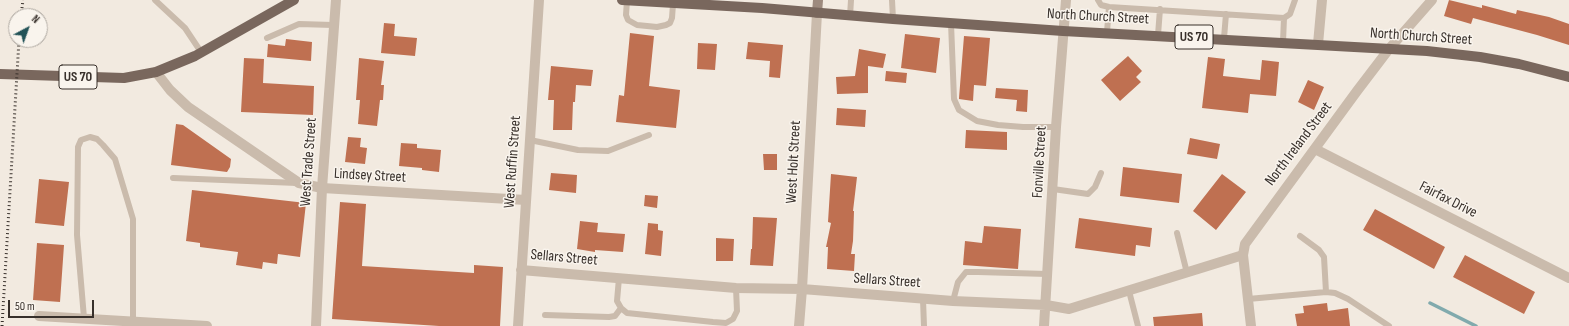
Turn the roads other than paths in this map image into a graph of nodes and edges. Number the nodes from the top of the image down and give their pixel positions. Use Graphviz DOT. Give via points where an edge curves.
graph roads {
  1 [pos="155,0"];
  2 [pos="294,0"];
  3 [pos="336,0"];
  4 [pos="539,0"];
  5 [pos="622,0"];
  6 [pos="627,0"];
  7 [pos="818,0"];
  8 [pos="851,0"];
  9 [pos="892,0"];
  10 [pos="1066,0"];
  11 [pos="1098,0"];
  12 [pos="1294,0"];
  13 [pos="1322,0"];
  14 [pos="1432,0"];
  15 [pos="688,2"];
  16 [pos="673,4"];
  17 [pos="1109,7"];
  18 [pos="1160,9"];
  19 [pos="817,13"];
  20 [pos="1226,14"];
  21 [pos="850,16"];
  22 [pos="1284,18"];
  23 [pos="894,19"];
  24 [pos="951,23"];
  25 [pos="333,24"];
  26 [pos="1063,31"];
  27 [pos="1107,32"];
  28 [pos="1158,35"];
  29 [pos="267,38"];
  30 [pos="1224,38"];
  31 [pos="1283,42"];
  32 [pos="1318,44"];
  33 [pos="1389,50"];
  34 [pos="201,52"];
  35 [pos="156,72"];
  36 [pos="0,74"];
  37 [pos="1569,77"];
  38 [pos="1056,127"];
  39 [pos="649,135"];
  40 [pos="530,140"];
  41 [pos="1315,149"];
  42 [pos="1101,173"];
  43 [pos="173,178"];
  44 [pos="299,183"];
  45 [pos="322,188"];
  46 [pos="1053,189"];
  47 [pos="526,200"];
  48 [pos="1177,232"];
  49 [pos="1300,236"];
  50 [pos="1243,255"];
  51 [pos="521,270"];
  52 [pos="1187,273"];
  53 [pos="1047,274"];
  54 [pos="619,278"];
  55 [pos="1569,278"];
  56 [pos="736,288"];
  57 [pos="802,290"];
  58 [pos="1129,291"];
  59 [pos="1326,292"];
  60 [pos="924,299"];
  61 [pos="1248,299"];
  62 [pos="953,301"];
  63 [pos="1046,305"];
  64 [pos="621,308"];
  65 [pos="545,315"];
  66 [pos="39,316"];
  67 [pos="84,318"];
  68 [pos="134,323"];
  69 [pos="203,326"];
  70 [pos="207,326"];
  71 [pos="316,326"];
  72 [pos="518,326"];
  73 [pos="799,326"];
  74 [pos="924,326"];
  75 [pos="1044,326"];
  76 [pos="1138,326"];
  77 [pos="1251,326"];
  78 [pos="1389,326"];
  1 -- 34 [label="lane" via="185,28"];
  2 -- 34 [label="main road, US 70"];
  3 -- 25 [label="street, West Trade Street"];
  4 -- 40 [label="street, West Ruffin Street"];
  5 -- 6 [label="main road, North Church Street / US 70"];
  6 -- 16 [label="main road, North Church Street / US 70"];
  6 -- 16 [label="lane" via="628,20 637,25 657,27 670,23"];
  7 -- 19 [label="main road, West Holt Street"];
  8 -- 21 [label="lane"];
  9 -- 23 [label="lane"];
  10 -- 26 [label="street, Fonville Street"];
  11 -- 17 [label="lane" via="1101,5"];
  12 -- 22 [label="lane" via="1290,14"];
  13 -- 32 [label="street"];
  14 -- 33 [label="street, North Ireland Street"];
  15 -- 16 [label="main road, North Church Street / US 70"];
  15 -- 19 [label="main road, North Church Street / US 70"];
  17 -- 18 [label="lane"];
  17 -- 27 [label="lane"];
  18 -- 20 [label="lane"];
  18 -- 28 [label="lane"];
  19 -- 21 [label="main road, North Church Street / US 70"];
  19 -- 57 [label="street, West Holt Street"];
  20 -- 22 [label="lane"];
  20 -- 30 [label="lane"];
  21 -- 23 [label="main road, North Church Street / US 70"];
  22 -- 31 [label="lane"];
  23 -- 24 [label="main road, North Church Street / US 70"];
  24 -- 26 [label="main road, North Church Street / US 70"];
  24 -- 38 [label="lane" via="954,99 959,110 977,121 998,125"];
  25 -- 29 [label="lane" via="299,24"];
  25 -- 45 [label="street, West Trade Street"];
  26 -- 27 [label="main road, North Church Street / US 70"];
  26 -- 38 [label="street, Fonville Street"];
  27 -- 28 [label="main road, North Church Street / US 70"];
  28 -- 30 [label="main road, North Church Street / US 70"];
  30 -- 31 [label="main road, North Church Street / US 70"];
  31 -- 32 [label="main road, North Church Street / US 70"];
  32 -- 33 [label="main road, North Church Street / US 70"];
  33 -- 37 [label="main road, North Church Street / US 70" via="1480,57"];
  33 -- 41 [label="street, North Ireland Street"];
  34 -- 35 [label="main road, US 70"];
  35 -- 36 [label="main road, US 70" via="124,78"];
  35 -- 44 [label="street, Lindsey Street" via="170,90 198,115"];
  38 -- 46 [label="street, Fonville Street"];
  39 -- 40 [label="lane" via="608,151 578,150"];
  40 -- 47 [label="street, West Ruffin Street"];
  41 -- 50 [label="street, North Ireland Street" via="1250,234"];
  41 -- 55 [label="street, Fairfax Drive"];
  42 -- 46 [label="lane" via="1096,187 1088,194"];
  43 -- 44 [label="lane"];
  44 -- 45 [label="street, Lindsey Street"];
  45 -- 47 [label="street, Lindsey Street"];
  45 -- 71 [label="street, West Trade Street"];
  46 -- 53 [label="street, Fonville Street"];
  47 -- 51 [label="street, West Ruffin Street"];
  48 -- 52 [label="lane"];
  49 -- 59 [label="lane" via="1324,257"];
  50 -- 52 [label="street, Sellars Street"];
  50 -- 61 [label="street, North Ireland Street"];
  51 -- 54 [label="street, Sellars Street"];
  51 -- 72 [label="street, West Ruffin Street"];
  52 -- 58 [label="street, Sellars Street"];
  53 -- 62 [label="lane" via="966,272 958,282"];
  53 -- 63 [label="street, Fonville Street"];
  54 -- 56 [label="street, Sellars Street"];
  54 -- 64 [label="lane" via="617,301"];
  56 -- 57 [label="street, Sellars Street"];
  56 -- 64 [label="lane" via="737,311 733,319 726,323 627,313"];
  57 -- 60 [label="street, Sellars Street"];
  57 -- 73 [label="street, West Holt Street"];
  58 -- 63 [label="street, Sellars Street" via="1073,309"];
  58 -- 76 [label="lane"];
  59 -- 61 [label="lane"];
  59 -- 78 [label="lane" via="1348,299"];
  60 -- 62 [label="street, Sellars Street"];
  60 -- 74 [label="lane"];
  61 -- 77 [label="street, North Ireland Street"];
  62 -- 63 [label="street, Sellars Street"];
  63 -- 75 [label="street, Fonville Street"];
  64 -- 65 [label="lane" via="615,316 609,317"];
  66 -- 67 [label="street"];
  67 -- 68 [label="street"];
  67 -- 68 [label="lane" via="76,235 78,146 81,140 90,137 97,139 115,159 133,218"];
  68 -- 69 [label="street"];
  69 -- 70 [label="street"];
}
